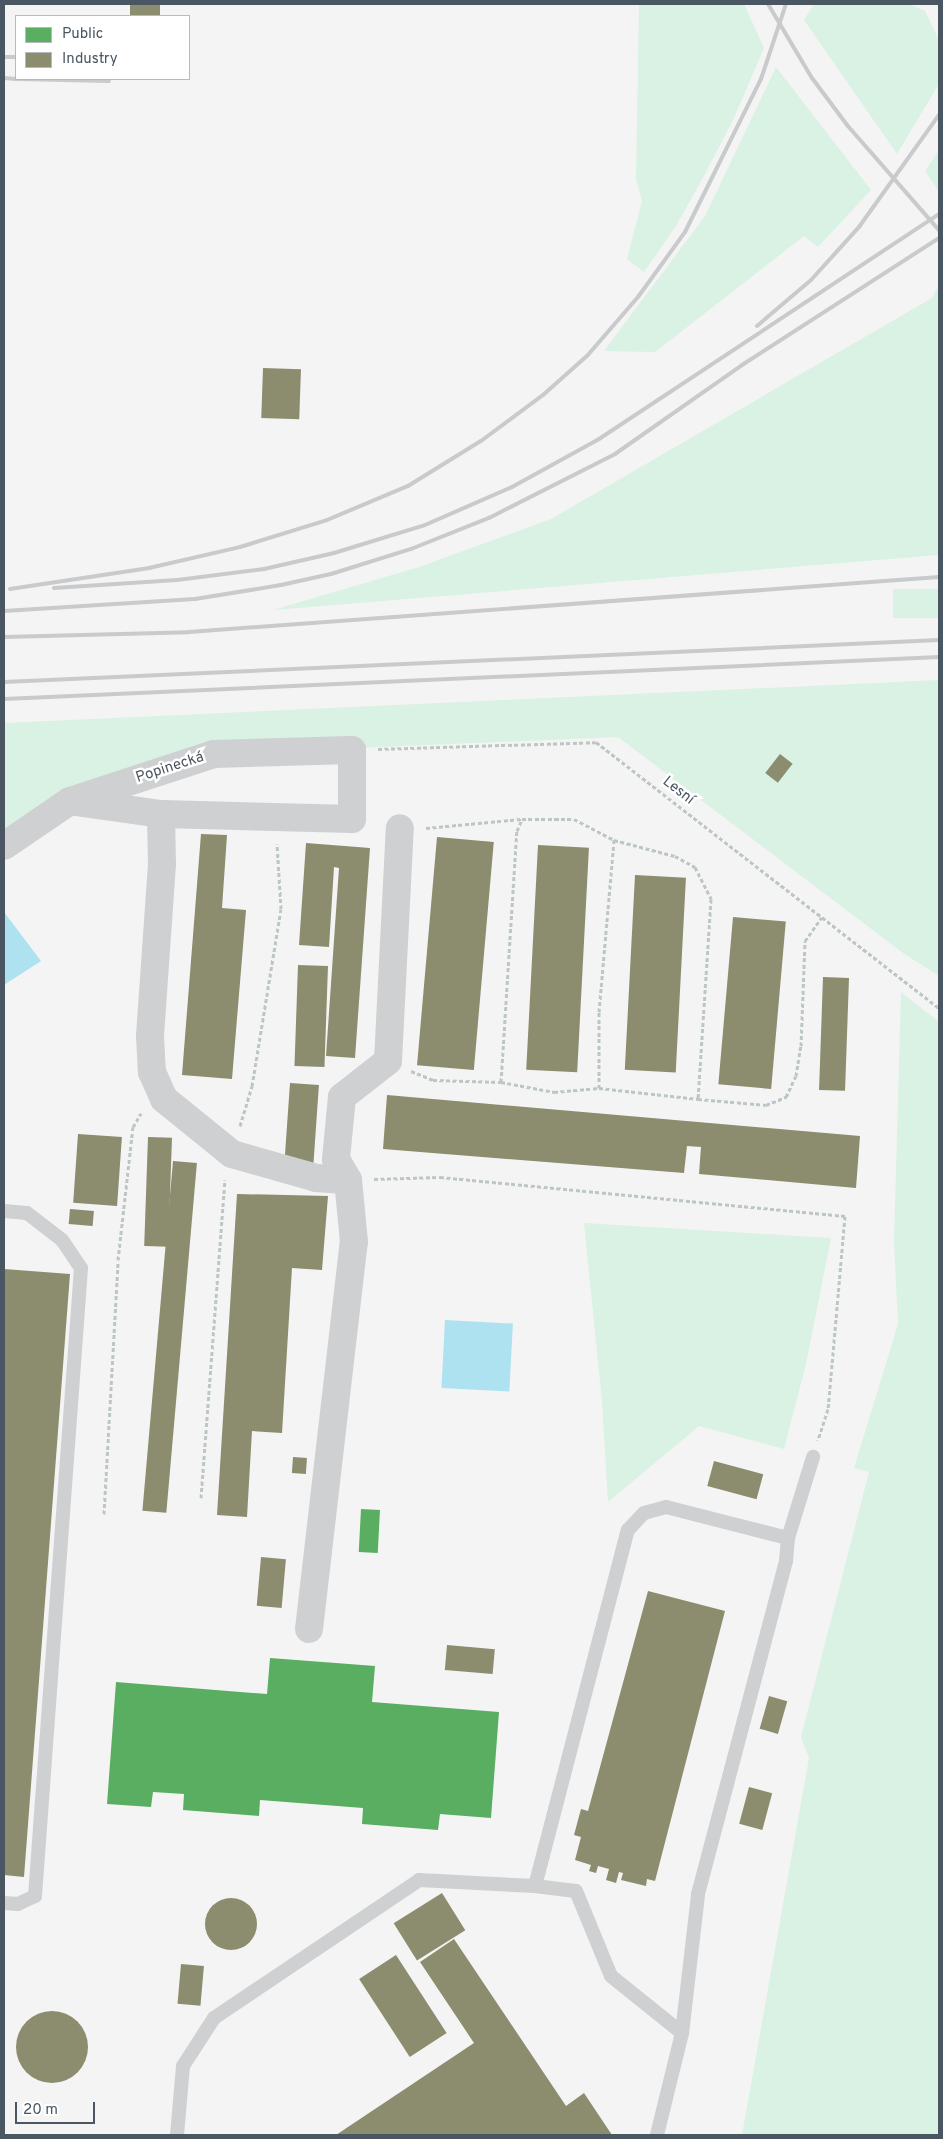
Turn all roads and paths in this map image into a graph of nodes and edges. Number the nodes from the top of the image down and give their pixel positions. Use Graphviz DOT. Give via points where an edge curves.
graph roads {
  1 [pos="352,750"];
  2 [pos="70,801"];
  3 [pos="161,814"];
  4 [pos="522,819"];
  5 [pos="400,828"];
  6 [pos="614,840"];
  7 [pos="4,846"];
  8 [pos="822,917"];
  9 [pos="939,1008"];
  10 [pos="388,1061"];
  11 [pos="501,1082"];
  12 [pos="158,1085"];
  13 [pos="599,1088"];
  14 [pos="698,1099"];
  15 [pos="348,1180"];
  16 [pos="4,1211"];
  17 [pos="813,1457"];
  18 [pos="104,1514"];
  19 [pos="788,1538"];
  20 [pos="309,1629"];
  21 [pos="535,1886"];
  22 [pos="4,1903"];
  23 [pos="682,2033"];
  24 [pos="177,2135"];
  25 [pos="657,2135"];
  1 -- 2 [label="street, Popinecká" via="214,754"];
  1 -- 3 [label="street" via="352,819"];
  1 -- 8 [label="path, Lesní" via="596,742"];
  2 -- 3 [label="street"];
  2 -- 7 [label="street, Popinecká"];
  3 -- 12 [label="street" via="162,864 150,1036 152,1072"];
  4 -- 5 [label="path"];
  4 -- 6 [label="path" via="574,819"];
  4 -- 11 [label="path" via="517,831"];
  5 -- 10 [label="street"];
  6 -- 13 [label="path" via="599,1012"];
  6 -- 14 [label="path" via="681,860 694,868 711,899"];
  8 -- 9 [label="path, Lesní"];
  8 -- 14 [label="path" via="805,941 801,1046 796,1076 786,1097 766,1105"];
  10 -- 11 [label="path" via="432,1080"];
  10 -- 15 [label="street" via="342,1097 336,1159"];
  11 -- 13 [label="path" via="554,1092"];
  12 -- 15 [label="street" via="164,1099 232,1154 316,1178"];
  12 -- 18 [label="path" via="133,1126 118,1260"];
  13 -- 14 [label="path"];
  15 -- 17 [label="path" via="440,1177 845,1216 828,1409"];
  15 -- 20 [label="street" via="354,1242"];
  16 -- 22 [label="lane" via="27,1213 62,1240 81,1268 35,1896 18,1904"];
  17 -- 19 [label="lane"];
  19 -- 21 [label="lane" via="666,1507 644,1513 628,1530"];
  19 -- 23 [label="lane" via="786,1561 698,1895"];
  21 -- 23 [label="lane" via="576,1891 611,1976"];
  21 -- 24 [label="lane" via="419,1880 214,2018 184,2066"];
  23 -- 25 [label="lane"];
}
